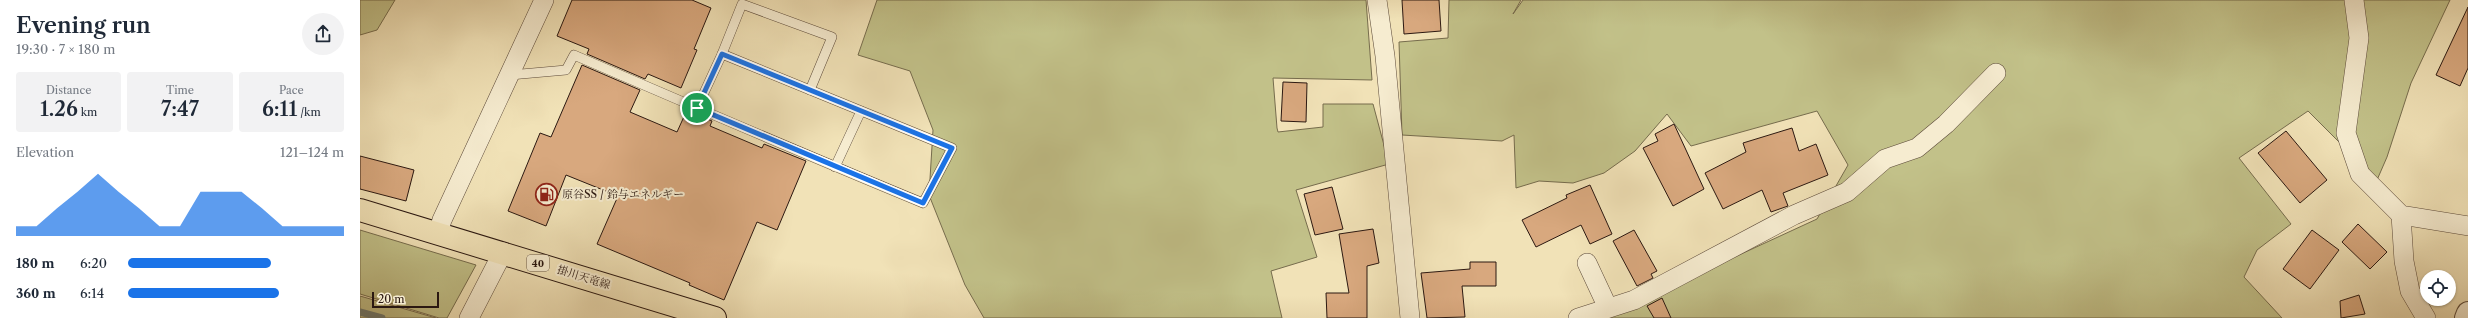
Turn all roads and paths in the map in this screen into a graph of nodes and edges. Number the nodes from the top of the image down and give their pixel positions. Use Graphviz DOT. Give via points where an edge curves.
graph roads {
  1 [pos="544,0"];
  2 [pos="1377,0"];
  3 [pos="2354,0"];
  4 [pos="738,2"];
  5 [pos="722,54"];
  6 [pos="1996,72"];
  7 [pos="510,75"];
  8 [pos="810,90"];
  9 [pos="697,108"];
  10 [pos="861,111"];
  11 [pos="835,167"];
  12 [pos="360,210"];
  13 [pos="2401,215"];
  14 [pos="2468,226"];
  15 [pos="438,234"];
  16 [pos="503,252"];
  17 [pos="1587,263"];
  18 [pos="1608,308"];
  19 [pos="2468,314"];
  20 [pos="469,318"];
  21 [pos="715,318"];
  22 [pos="1410,318"];
  23 [pos="1578,318"];
  24 [pos="2426,318"];
  25 [pos="2466,318"];
  1 -- 7 [label="street"];
  2 -- 22 [label="street"];
  3 -- 13 [label="street" via="2359,38 2346,133 2360,174"];
  4 -- 5 [label="lane"];
  4 -- 8 [label="lane" via="832,37"];
  5 -- 8 [label="lane"];
  5 -- 9 [label="lane"];
  6 -- 18 [label="street" via="1946,124 1917,148 1885,159 1847,192 1794,215 1634,300"];
  7 -- 9 [label="lane" via="566,70 574,55"];
  7 -- 15 [label="street" via="442,220"];
  8 -- 10 [label="lane"];
  9 -- 11 [label="lane"];
  10 -- 11 [label="lane"];
  10 -- 11 [label="lane" via="952,148 923,203"];
  12 -- 15 [label="main road, 掛川天竜線 / 40"];
  13 -- 14 [label="street"];
  13 -- 24 [label="street" via="2404,261 2410,291"];
  15 -- 16 [label="main road, 掛川天竜線 / 40"];
  16 -- 20 [label="street"];
  16 -- 21 [label="main road, 掛川天竜線 / 40"];
  17 -- 18 [label="street"];
  18 -- 23 [label="street"];
  19 -- 25 [label="street"];
}
